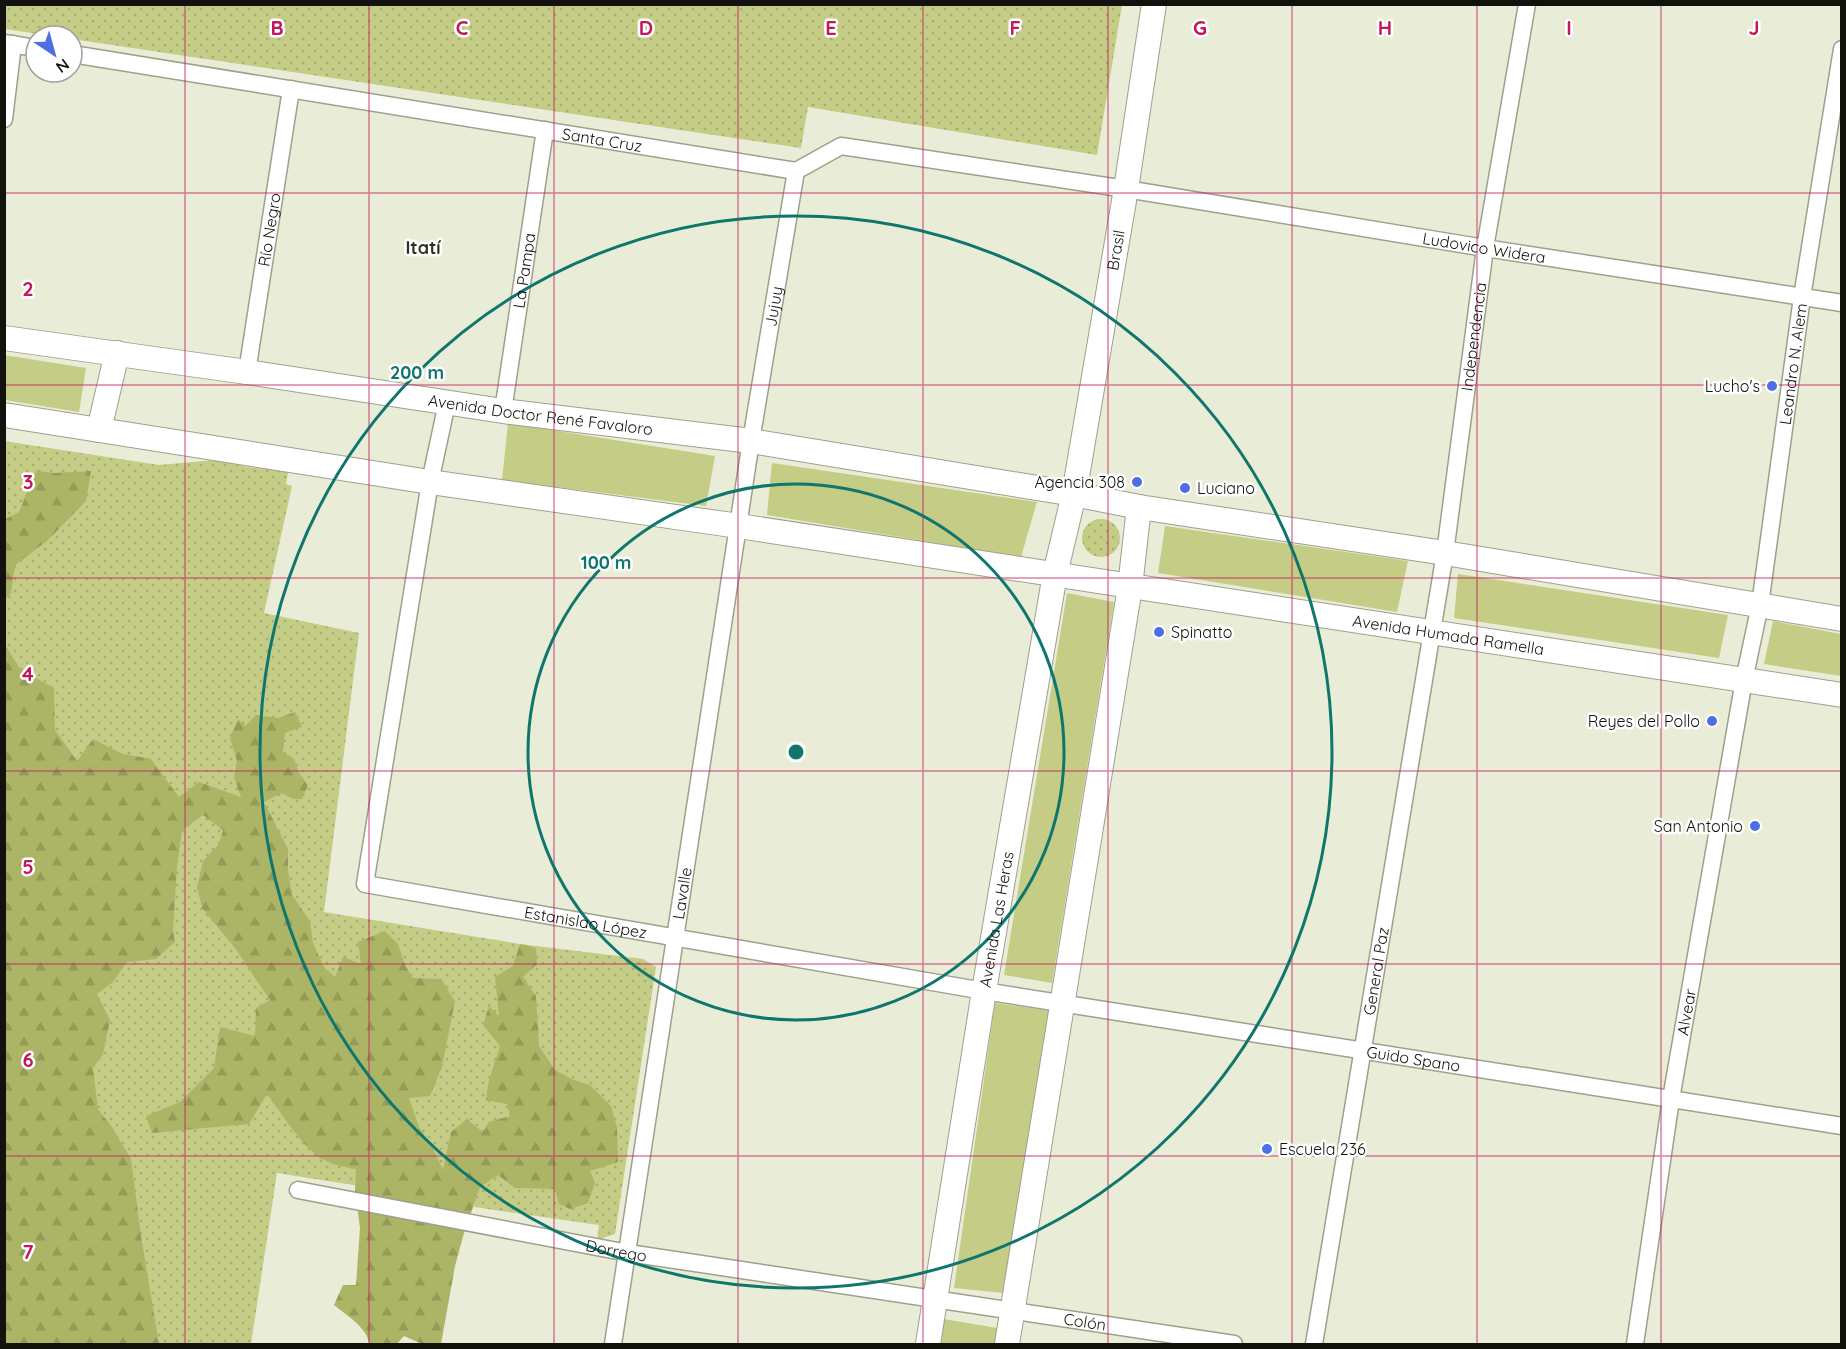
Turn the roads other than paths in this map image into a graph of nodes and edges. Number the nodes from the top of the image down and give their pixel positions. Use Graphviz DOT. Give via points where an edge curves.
graph roads {
  1 [pos="1154,4"];
  2 [pos="1527,4"];
  3 [pos="9,44"];
  4 [pos="24,46"];
  5 [pos="1842,49"];
  6 [pos="84,56"];
  7 [pos="291,89"];
  8 [pos="4,119"];
  9 [pos="545,130"];
  10 [pos="796,171"];
  11 [pos="1126,189"];
  12 [pos="1485,248"];
  13 [pos="1802,297"];
  14 [pos="1842,303"];
  15 [pos="4,338"];
  16 [pos="117,353"];
  17 [pos="247,372"];
  18 [pos="447,403"];
  19 [pos="503,411"];
  20 [pos="4,416"];
  21 [pos="99,430"];
  22 [pos="751,441"];
  23 [pos="430,482"];
  24 [pos="1074,494"];
  25 [pos="1139,507"];
  26 [pos="739,526"];
  27 [pos="1445,553"];
  28 [pos="1055,574"];
  29 [pos="1130,587"];
  30 [pos="1760,605"];
  31 [pos="1842,619"];
  32 [pos="1431,633"];
  33 [pos="1744,680"];
  34 [pos="1842,695"];
  35 [pos="676,936"];
  36 [pos="984,991"];
  37 [pos="1061,1003"];
  38 [pos="1363,1050"];
  39 [pos="1671,1099"];
  40 [pos="1842,1126"];
  41 [pos="298,1190"];
  42 [pos="628,1253"];
  43 [pos="936,1299"];
  44 [pos="1012,1310"];
  45 [pos="613,1344"];
  46 [pos="928,1344"];
  47 [pos="1007,1344"];
  48 [pos="1234,1344"];
  49 [pos="1314,1344"];
  50 [pos="1635,1344"];
  1 -- 11 [label="main road, Brasil"];
  2 -- 12 [label="street, Independencia"];
  3 -- 4 [label="street"];
  3 -- 8 [label="street"];
  5 -- 13 [label="street, Leandro N. Alem"];
  6 -- 7 [label="street, Santa Cruz"];
  7 -- 9 [label="street, Santa Cruz"];
  7 -- 17 [label="street, Río Negro"];
  9 -- 10 [label="street, Santa Cruz"];
  9 -- 19 [label="street, La Pampa"];
  10 -- 11 [label="street" via="841,146"];
  10 -- 22 [label="street, Jujuy"];
  11 -- 12 [label="street, Ludovico Widera"];
  11 -- 24 [label="main road, Brasil"];
  12 -- 13 [label="street, Ludovico Widera"];
  12 -- 27 [label="street, Independencia"];
  13 -- 14 [label="street, Ludovico Widera"];
  13 -- 30 [label="street, Leandro N. Alem"];
  15 -- 16 [label="main road, Avenida Doctor René Favaloro"];
  16 -- 17 [label="main road, Avenida Doctor René Favaloro"];
  16 -- 21 [label="main road"];
  17 -- 18 [label="main road, Avenida Doctor René Favaloro"];
  18 -- 19 [label="main road, Avenida Doctor René Favaloro"];
  18 -- 23 [label="street"];
  19 -- 22 [label="main road, Avenida Doctor René Favaloro"];
  20 -- 21 [label="main road"];
  21 -- 23 [label="main road"];
  22 -- 24 [label="main road, Avenida Doctor René Favaloro"];
  22 -- 26 [label="street, Lavalle"];
  23 -- 26 [label="main road"];
  23 -- 35 [label="street, Estanislao López" via="365,884"];
  24 -- 25 [label="main road"];
  24 -- 28 [label="main road, Avenida Las Heras"];
  25 -- 27 [label="main road"];
  25 -- 29 [label="main road"];
  26 -- 28 [label="main road"];
  26 -- 35 [label="street, Lavalle"];
  27 -- 30 [label="main road"];
  27 -- 32 [label="street, Independencia"];
  28 -- 29 [label="main road, Avenida Humada Ramella"];
  28 -- 36 [label="main road, Avenida Las Heras"];
  29 -- 32 [label="main road, Avenida Humada Ramella"];
  29 -- 37 [label="main road"];
  30 -- 31 [label="main road"];
  30 -- 33 [label="street, Leandro N. Alem"];
  32 -- 33 [label="main road, Avenida Humada Ramella"];
  32 -- 38 [label="street, General Paz"];
  33 -- 34 [label="main road, Avenida Humada Ramella"];
  33 -- 39 [label="street, Alvear"];
  35 -- 36 [label="street, Estanislao López"];
  35 -- 42 [label="street, Lavalle"];
  36 -- 37 [label="street, Guido Spano"];
  36 -- 43 [label="main road, Avenida Las Heras"];
  37 -- 38 [label="street, Guido Spano"];
  37 -- 44 [label="main road"];
  38 -- 39 [label="street, Guido Spano"];
  38 -- 49 [label="street, General Paz"];
  39 -- 40 [label="street, Guido Spano"];
  39 -- 50 [label="street, Alvear"];
  41 -- 42 [label="street, Dorrego"];
  42 -- 43 [label="street, Dorrego"];
  42 -- 45 [label="street, Lavalle"];
  43 -- 44 [label="street, Colón"];
  43 -- 46 [label="main road, Avenida Las Heras"];
  44 -- 47 [label="main road"];
  44 -- 48 [label="street, Colón"];
}
